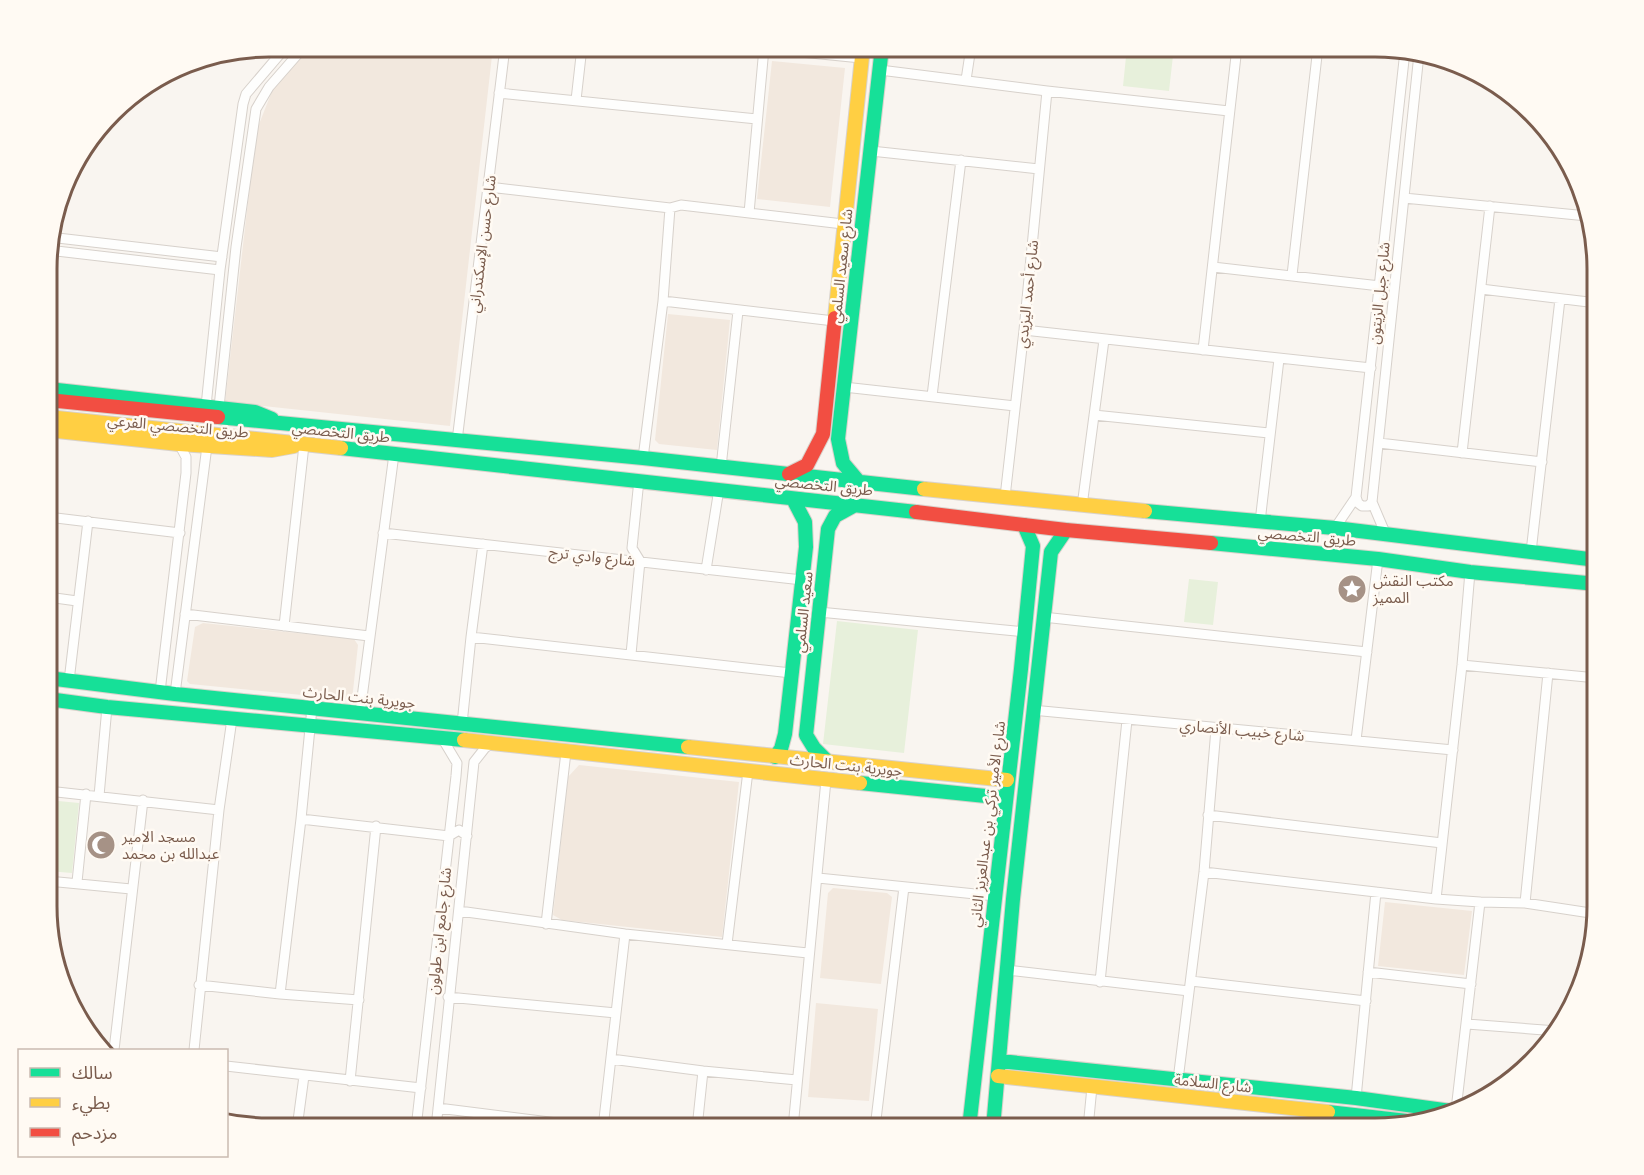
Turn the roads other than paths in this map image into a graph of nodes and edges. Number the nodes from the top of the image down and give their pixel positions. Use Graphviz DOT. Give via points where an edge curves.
graph roads {
  1 [pos="277,57"];
  2 [pos="295,57"];
  3 [pos="504,57"];
  4 [pos="581,57"];
  5 [pos="763,57"];
  6 [pos="861,57"];
  7 [pos="881,57"];
  8 [pos="969,57"];
  9 [pos="1236,57"];
  10 [pos="1317,57"];
  11 [pos="1404,59"];
  12 [pos="1418,61"];
  13 [pos="880,70"];
  14 [pos="966,80"];
  15 [pos="1047,91"];
  16 [pos="499,93"];
  17 [pos="576,100"];
  18 [pos="1229,111"];
  19 [pos="757,119"];
  20 [pos="871,151"];
  21 [pos="960,160"];
  22 [pos="1039,170"];
  23 [pos="489,186"];
  24 [pos="1404,198"];
  25 [pos="1491,206"];
  26 [pos="670,208"];
  27 [pos="749,213"];
  28 [pos="1580,215"];
  29 [pos="843,224"];
  30 [pos="226,225"];
  31 [pos="861,226"];
  32 [pos="239,227"];
  33 [pos="60,238"];
  34 [pos="58,251"];
  35 [pos="222,257"];
  36 [pos="1213,267"];
  37 [pos="220,270"];
  38 [pos="1292,275"];
  39 [pos="1380,286"];
  40 [pos="1480,289"];
  41 [pos="1560,299"];
  42 [pos="663,302"];
  43 [pos="1587,302"];
  44 [pos="738,311"];
  45 [pos="834,321"];
  46 [pos="1024,330"];
  47 [pos="1104,340"];
  48 [pos="212,346"];
  49 [pos="226,347"];
  50 [pos="1203,350"];
  51 [pos="1279,358"];
  52 [pos="1371,368"];
  53 [pos="57,390"];
  54 [pos="843,393"];
  55 [pos="932,396"];
  56 [pos="826,397"];
  57 [pos="57,401"];
  58 [pos="212,406"];
  59 [pos="1015,406"];
  60 [pos="1094,414"];
  61 [pos="57,418"];
  62 [pos="276,421"];
  63 [pos="57,431"];
  64 [pos="823,434"];
  65 [pos="1269,434"];
  66 [pos="838,439"];
  67 [pos="457,441"];
  68 [pos="1379,443"];
  69 [pos="179,444"];
  70 [pos="304,445"];
  71 [pos="207,446"];
  72 [pos="1462,453"];
  73 [pos="394,454"];
  74 [pos="643,458"];
  75 [pos="1542,462"];
  76 [pos="721,467"];
  77 [pos="203,472"];
  78 [pos="186,473"];
  79 [pos="789,474"];
  80 [pos="639,480"];
  81 [pos="859,482"];
  82 [pos="719,489"];
  83 [pos="1005,497"];
  84 [pos="1356,497"];
  85 [pos="793,499"];
  86 [pos="1372,502"];
  87 [pos="855,505"];
  88 [pos="1082,506"];
  89 [pos="57,518"];
  90 [pos="88,521"];
  91 [pos="1260,522"];
  92 [pos="1024,525"];
  93 [pos="1335,528"];
  94 [pos="828,529"];
  95 [pos="807,530"];
  96 [pos="1066,530"];
  97 [pos="180,533"];
  98 [pos="382,533"];
  99 [pos="1386,535"];
  100 [pos="483,544"];
  101 [pos="1033,546"];
  102 [pos="1051,552"];
  103 [pos="1531,552"];
  104 [pos="1587,559"];
  105 [pos="1378,560"];
  106 [pos="640,561"];
  107 [pos="706,570"];
  108 [pos="1470,572"];
  109 [pos="802,580"];
  110 [pos="1587,583"];
  111 [pos="57,598"];
  112 [pos="77,601"];
  113 [pos="819,612"];
  114 [pos="185,614"];
  115 [pos="1027,614"];
  116 [pos="1044,617"];
  117 [pos="284,626"];
  118 [pos="1025,632"];
  119 [pos="369,636"];
  120 [pos="471,637"];
  121 [pos="1024,647"];
  122 [pos="1040,647"];
  123 [pos="1367,652"];
  124 [pos="631,654"];
  125 [pos="1462,665"];
  126 [pos="162,669"];
  127 [pos="1022,669"];
  128 [pos="178,670"];
  129 [pos="1037,670"];
  130 [pos="791,673"];
  131 [pos="1548,673"];
  132 [pos="1587,677"];
  133 [pos="57,679"];
  134 [pos="69,681"];
  135 [pos="159,692"];
  136 [pos="175,694"];
  137 [pos="57,700"];
  138 [pos="107,706"];
  139 [pos="312,708"];
  140 [pos="1032,710"];
  141 [pos="360,713"];
  142 [pos="232,719"];
  143 [pos="1127,720"];
  144 [pos="462,724"];
  145 [pos="310,726"];
  146 [pos="1216,729"];
  147 [pos="784,734"];
  148 [pos="806,735"];
  149 [pos="442,738"];
  150 [pos="1356,740"];
  151 [pos="492,744"];
  152 [pos="667,745"];
  153 [pos="687,747"];
  154 [pos="1452,750"];
  155 [pos="566,752"];
  156 [pos="775,757"];
  157 [pos="826,760"];
  158 [pos="665,763"];
  159 [pos="683,765"];
  160 [pos="748,771"];
  161 [pos="989,778"];
  162 [pos="826,780"];
  163 [pos="1007,780"];
  164 [pos="57,791"];
  165 [pos="86,794"];
  166 [pos="99,796"];
  167 [pos="990,796"];
  168 [pos="1005,798"];
  169 [pos="143,800"];
  170 [pos="219,810"];
  171 [pos="1208,815"];
  172 [pos="452,818"];
  173 [pos="301,819"];
  174 [pos="469,820"];
  175 [pos="376,826"];
  176 [pos="449,836"];
  177 [pos="468,836"];
  178 [pos="1442,843"];
  179 [pos="1204,872"];
  180 [pos="818,878"];
  181 [pos="57,881"];
  182 [pos="77,882"];
  183 [pos="904,887"];
  184 [pos="132,889"];
  185 [pos="1376,892"];
  186 [pos="995,896"];
  187 [pos="1436,898"];
  188 [pos="1013,899"];
  189 [pos="1480,902"];
  190 [pos="1525,903"];
  191 [pos="459,911"];
  192 [pos="1587,912"];
  193 [pos="546,924"];
  194 [pos="626,934"];
  195 [pos="727,944"];
  196 [pos="808,953"];
  197 [pos="1007,970"];
  198 [pos="1368,972"];
  199 [pos="1191,981"];
  200 [pos="1100,982"];
  201 [pos="1471,984"];
  202 [pos="200,985"];
  203 [pos="1189,992"];
  204 [pos="280,994"];
  205 [pos="448,997"];
  206 [pos="358,1000"];
  207 [pos="1366,1001"];
  208 [pos="984,1004"];
  209 [pos="1005,1004"];
  210 [pos="616,1014"];
  211 [pos="1467,1024"];
  212 [pos="1547,1030"];
  213 [pos="114,1049"];
  214 [pos="194,1049"];
  215 [pos="611,1059"];
  216 [pos="1000,1061"];
  217 [pos="1014,1063"];
  218 [pos="228,1066"];
  219 [pos="703,1071"];
  220 [pos="1095,1071"];
  221 [pos="304,1076"];
  222 [pos="998,1076"];
  223 [pos="1015,1078"];
  224 [pos="796,1080"];
  225 [pos="1178,1080"];
  226 [pos="350,1081"];
  227 [pos="1092,1086"];
  228 [pos="421,1088"];
  229 [pos="1356,1098"];
  230 [pos="1457,1101"];
  231 [pos="438,1108"];
  232 [pos="1436,1109"];
  233 [pos="298,1118"];
  234 [pos="417,1118"];
  235 [pos="437,1118"];
  236 [pos="518,1118"];
  237 [pos="604,1118"];
  238 [pos="698,1118"];
  239 [pos="794,1118"];
  240 [pos="876,1118"];
  241 [pos="970,1118"];
  242 [pos="994,1118"];
  243 [pos="1089,1118"];
  244 [pos="1318,1118"];
  1 -- 30 [label="street" via="246,94"];
  2 -- 32 [label="street" via="256,109"];
  3 -- 16 [label="street, شارع حسن الإسكندراني"];
  4 -- 17 [label="street"];
  5 -- 19 [label="street"];
  6 -- 29 [label="street, شارع سعيد السلمي"];
  7 -- 13 [label="street, شارع سعيد السلمي"];
  8 -- 14 [label="street"];
  9 -- 18 [label="street"];
  10 -- 38 [label="street"];
  11 -- 39 [label="street, شارع جبل الزيتون"];
  12 -- 24 [label="street, شارع جبل الزيتون"];
  13 -- 14 [label="street"];
  13 -- 20 [label="street, شارع سعيد السلمي"];
  14 -- 15 [label="street"];
  15 -- 18 [label="street"];
  15 -- 22 [label="street, شارع أحمد اليزيدي"];
  16 -- 17 [label="street"];
  16 -- 23 [label="street, شارع حسن الإسكندراني"];
  17 -- 19 [label="street"];
  18 -- 36 [label="street"];
  19 -- 27 [label="street"];
  20 -- 21 [label="street"];
  20 -- 31 [label="street, شارع سعيد السلمي"];
  21 -- 22 [label="street"];
  21 -- 55 [label="street"];
  22 -- 46 [label="street, شارع أحمد اليزيدي"];
  23 -- 26 [label="street"];
  23 -- 67 [label="street, شارع حسن الإسكندراني"];
  24 -- 25 [label="street"];
  24 -- 68 [label="street, شارع جبل الزيتون"];
  25 -- 28 [label="street"];
  25 -- 40 [label="street"];
  26 -- 27 [label="street" via="681,205"];
  26 -- 42 [label="street"];
  27 -- 29 [label="street"];
  29 -- 31 [label="street"];
  29 -- 45 [label="street, شارع سعيد السلمي"];
  30 -- 32 [label="street"];
  30 -- 35 [label="street"];
  31 -- 54 [label="street, شارع سعيد السلمي"];
  32 -- 49 [label="street"];
  33 -- 35 [label="street"];
  34 -- 37 [label="street"];
  35 -- 37 [label="street"];
  36 -- 38 [label="street"];
  36 -- 50 [label="street"];
  37 -- 48 [label="street"];
  38 -- 39 [label="street"];
  39 -- 52 [label="street, شارع جبل الزيتون"];
  40 -- 41 [label="street"];
  40 -- 72 [label="street"];
  41 -- 43 [label="street"];
  41 -- 75 [label="street"];
  42 -- 44 [label="street"];
  42 -- 74 [label="street"];
  44 -- 45 [label="street"];
  44 -- 76 [label="street"];
  45 -- 56 [label="street, شارع سعيد السلمي"];
  46 -- 47 [label="street"];
  46 -- 59 [label="street, شارع أحمد اليزيدي"];
  47 -- 50 [label="street"];
  47 -- 60 [label="street"];
  48 -- 49 [label="street"];
  48 -- 58 [label="street"];
  49 -- 58 [label="street"];
  50 -- 51 [label="street"];
  51 -- 52 [label="street"];
  51 -- 65 [label="street"];
  52 -- 84 [label="street, شارع جبل الزيتون"];
  53 -- 58 [label="street, طريق التخصصي الفرعي"];
  54 -- 55 [label="street"];
  54 -- 56 [label="street"];
  54 -- 66 [label="street, شارع سعيد السلمي"];
  55 -- 59 [label="street"];
  56 -- 64 [label="street, شارع سعيد السلمي"];
  57 -- 62 [label="street, طريق التخصصي"];
  58 -- 62 [label="street, طريق التخصصي الفرعي" via="255,412"];
  59 -- 83 [label="street, شارع أحمد اليزيدي"];
  60 -- 65 [label="street"];
  60 -- 88 [label="street"];
  61 -- 70 [label="street, طريق التخصصي"];
  62 -- 67 [label="street, طريق التخصصي"];
  63 -- 69 [label="street, طريق التخصصي الفرعي"];
  64 -- 66 [label="street" via="824,453 829,455"];
  64 -- 79 [label="street, شارع سعيد السلمي" via="807,465"];
  65 -- 91 [label="street"];
  66 -- 81 [label="street, شارع سعيد السلمي" via="845,469"];
  67 -- 74 [label="street, طريق التخصصي"];
  68 -- 72 [label="street"];
  68 -- 86 [label="street, شارع جبل الزيتون"];
  69 -- 71 [label="street, طريق التخصصي الفرعي"];
  69 -- 78 [label="street" via="186,457"];
  70 -- 71 [label="street, طريق التخصصي الفرعي" via="272,450"];
  70 -- 73 [label="street, طريق التخصصي"];
  70 -- 117 [label="street"];
  71 -- 77 [label="street"];
  72 -- 75 [label="street"];
  73 -- 80 [label="street, طريق التخصصي"];
  73 -- 98 [label="street"];
  74 -- 76 [label="street, طريق التخصصي"];
  75 -- 103 [label="street"];
  76 -- 79 [label="street, طريق التخصصي"];
  77 -- 78 [label="street" via="201,466 193,463"];
  77 -- 114 [label="street"];
  78 -- 97 [label="street"];
  79 -- 81 [label="street, طريق التخصصي"];
  80 -- 82 [label="street, طريق التخصصي"];
  80 -- 106 [label="street" via="632,548"];
  81 -- 83 [label="street, طريق التخصصي"];
  82 -- 85 [label="street, طريق التخصصي"];
  82 -- 107 [label="street"];
  83 -- 88 [label="street, طريق التخصصي"];
  84 -- 86 [label="street" via="1362,506"];
  84 -- 93 [label="street, شارع جبل الزيتون"];
  85 -- 87 [label="street, طريق التخصصي"];
  85 -- 95 [label="street, سعيد السلمي"];
  86 -- 99 [label="street, شارع جبل الزيتون"];
  87 -- 92 [label="street, طريق التخصصي"];
  87 -- 94 [label="street" via="835,516"];
  88 -- 91 [label="street, طريق التخصصي"];
  89 -- 90 [label="street"];
  90 -- 97 [label="street"];
  90 -- 112 [label="street"];
  91 -- 93 [label="street, طريق التخصصي"];
  92 -- 96 [label="street, طريق التخصصي"];
  92 -- 101 [label="street, شارع الأمير تركي بن عبدالعزيز الثاني"];
  93 -- 99 [label="street, طريق التخصصي"];
  94 -- 95 [label="street" via="817,523"];
  94 -- 113 [label="street, سعيد السلمي"];
  95 -- 109 [label="street, سعيد السلمي"];
  96 -- 102 [label="street"];
  96 -- 105 [label="street, طريق التخصصي"];
  97 -- 126 [label="street"];
  98 -- 100 [label="street, شارع وادي ترج"];
  98 -- 119 [label="street"];
  99 -- 103 [label="street, طريق التخصصي"];
  100 -- 106 [label="street, شارع وادي ترج"];
  100 -- 120 [label="street"];
  101 -- 102 [label="street" via="1046,547"];
  101 -- 115 [label="street, شارع الأمير تركي بن عبدالعزيز الثاني"];
  102 -- 116 [label="street"];
  103 -- 104 [label="street, طريق التخصصي"];
  105 -- 108 [label="street, طريق التخصصي"];
  105 -- 123 [label="street"];
  106 -- 107 [label="street, شارع وادي ترج"];
  106 -- 124 [label="street"];
  107 -- 109 [label="street, شارع وادي ترج"];
  108 -- 110 [label="street, طريق التخصصي"];
  108 -- 125 [label="street"];
  109 -- 130 [label="street, سعيد السلمي"];
  111 -- 112 [label="street"];
  112 -- 134 [label="street"];
  113 -- 118 [label="street"];
  113 -- 148 [label="street, سعيد السلمي"];
  114 -- 117 [label="street"];
  114 -- 128 [label="street"];
  115 -- 116 [label="street"];
  115 -- 118 [label="street, شارع الأمير تركي بن عبدالعزيز الثاني"];
  116 -- 122 [label="street"];
  116 -- 123 [label="street"];
  117 -- 119 [label="street"];
  118 -- 121 [label="street, شارع الأمير تركي بن عبدالعزيز الثاني"];
  119 -- 141 [label="street"];
  120 -- 124 [label="street"];
  120 -- 144 [label="street"];
  121 -- 122 [label="street" via="1031,656"];
  121 -- 127 [label="street, شارع الأمير تركي بن عبدالعزيز الثاني"];
  122 -- 129 [label="street"];
  123 -- 150 [label="street"];
  124 -- 130 [label="street"];
  125 -- 131 [label="street"];
  125 -- 154 [label="street"];
  126 -- 128 [label="street" via="168,679 176,676"];
  126 -- 135 [label="street"];
  127 -- 129 [label="street" via="1030,660"];
  127 -- 163 [label="street, شارع الأمير تركي بن عبدالعزيز الثاني"];
  128 -- 136 [label="street"];
  129 -- 140 [label="street"];
  130 -- 147 [label="street, سعيد السلمي"];
  131 -- 132 [label="street"];
  131 -- 190 [label="street"];
  133 -- 134 [label="street, جويرية بنت الحارث"];
  134 -- 135 [label="street, جويرية بنت الحارث"];
  135 -- 136 [label="street, جويرية بنت الحارث"];
  136 -- 139 [label="street, جويرية بنت الحارث"];
  137 -- 138 [label="street, جويرية بنت الحارث"];
  138 -- 142 [label="street, جويرية بنت الحارث"];
  138 -- 166 [label="street"];
  139 -- 141 [label="street, جويرية بنت الحارث"];
  139 -- 145 [label="street"];
  140 -- 143 [label="street, شارع خبيب الأنصاري"];
  140 -- 188 [label="street"];
  141 -- 144 [label="street, جويرية بنت الحارث"];
  142 -- 145 [label="street, جويرية بنت الحارث"];
  142 -- 170 [label="street"];
  143 -- 146 [label="street, شارع خبيب الأنصاري"];
  143 -- 200 [label="street"];
  144 -- 152 [label="street, جويرية بنت الحارث"];
  145 -- 149 [label="street, جويرية بنت الحارث"];
  145 -- 173 [label="street"];
  146 -- 150 [label="street, شارع خبيب الأنصاري"];
  146 -- 171 [label="street"];
  147 -- 148 [label="street" via="793,744"];
  147 -- 156 [label="street, سعيد السلمي"];
  148 -- 157 [label="street"];
  149 -- 151 [label="street, جويرية بنت الحارث"];
  149 -- 172 [label="street, شارع جامع ابن طولون" via="456,763"];
  150 -- 154 [label="street, شارع خبيب الأنصاري"];
  151 -- 155 [label="street, جويرية بنت الحارث"];
  151 -- 174 [label="street, شارع جامع ابن طولون" via="474,762"];
  152 -- 153 [label="street, جويرية بنت الحارث"];
  152 -- 158 [label="street" via="673,755"];
  153 -- 156 [label="street, جويرية بنت الحارث"];
  153 -- 159 [label="street" via="679,755"];
  154 -- 178 [label="street"];
  155 -- 158 [label="street, جويرية بنت الحارث"];
  155 -- 193 [label="street"];
  156 -- 157 [label="street, جويرية بنت الحارث"];
  157 -- 161 [label="street, جويرية بنت الحارث"];
  158 -- 159 [label="street, جويرية بنت الحارث"];
  159 -- 160 [label="street, جويرية بنت الحارث"];
  160 -- 162 [label="street, جويرية بنت الحارث"];
  160 -- 195 [label="street"];
  161 -- 163 [label="street, جويرية بنت الحارث"];
  161 -- 167 [label="street" via="996,787"];
  162 -- 167 [label="street, جويرية بنت الحارث"];
  162 -- 180 [label="street"];
  163 -- 168 [label="street, شارع الأمير تركي بن عبدالعزيز الثاني"];
  164 -- 165 [label="street"];
  165 -- 166 [label="street"];
  165 -- 182 [label="street"];
  166 -- 169 [label="street"];
  167 -- 168 [label="street, جويرية بنت الحارث"];
  168 -- 186 [label="street, شارع الأمير تركي بن عبدالعزيز الثاني"];
  169 -- 170 [label="street"];
  169 -- 184 [label="street"];
  170 -- 202 [label="street"];
  171 -- 178 [label="street"];
  171 -- 179 [label="street"];
  172 -- 174 [label="street" via="460,824"];
  172 -- 176 [label="street, شارع جامع ابن طولون"];
  173 -- 175 [label="street"];
  173 -- 204 [label="street"];
  174 -- 177 [label="street, شارع جامع ابن طولون"];
  175 -- 176 [label="street"];
  175 -- 206 [label="street"];
  176 -- 177 [label="street" via="459,830"];
  176 -- 228 [label="street, شارع جامع ابن طولون"];
  177 -- 191 [label="street, شارع جامع ابن طولون"];
  178 -- 187 [label="street"];
  179 -- 185 [label="street"];
  179 -- 199 [label="street"];
  180 -- 183 [label="street"];
  180 -- 196 [label="street"];
  181 -- 182 [label="street"];
  182 -- 184 [label="street"];
  183 -- 186 [label="street"];
  183 -- 240 [label="street"];
  184 -- 213 [label="street"];
  185 -- 187 [label="street"];
  185 -- 198 [label="street"];
  186 -- 188 [label="street"];
  186 -- 208 [label="street, شارع الأمير تركي بن عبدالعزيز الثاني"];
  187 -- 189 [label="street"];
  188 -- 197 [label="street"];
  189 -- 190 [label="street"];
  189 -- 201 [label="street"];
  190 -- 192 [label="street"];
  191 -- 193 [label="street"];
  191 -- 205 [label="street, شارع جامع ابن طولون"];
  193 -- 194 [label="street"];
  194 -- 195 [label="street"];
  194 -- 210 [label="street"];
  195 -- 196 [label="street"];
  196 -- 224 [label="street"];
  197 -- 200 [label="street"];
  197 -- 209 [label="street"];
  198 -- 201 [label="street"];
  198 -- 207 [label="street"];
  199 -- 203 [label="street"];
  199 -- 207 [label="street"];
  200 -- 203 [label="street"];
  201 -- 211 [label="street"];
  202 -- 204 [label="street"];
  202 -- 214 [label="street"];
  203 -- 225 [label="street"];
  204 -- 206 [label="street"];
  205 -- 210 [label="street"];
  205 -- 231 [label="street, شارع جامع ابن طولون"];
  206 -- 226 [label="street"];
  207 -- 229 [label="street"];
  208 -- 209 [label="street" via="994,1012"];
  208 -- 241 [label="street, شارع الأمير تركي بن عبدالعزيز الثاني"];
  209 -- 216 [label="street"];
  210 -- 215 [label="street"];
  211 -- 212 [label="street"];
  211 -- 230 [label="street"];
  215 -- 219 [label="street"];
  215 -- 237 [label="street"];
  216 -- 217 [label="street"];
  216 -- 222 [label="street"];
  217 -- 220 [label="street"];
  217 -- 223 [label="street" via="1008,1071"];
  218 -- 221 [label="street"];
  219 -- 224 [label="street"];
  219 -- 238 [label="street"];
  220 -- 225 [label="street"];
  220 -- 227 [label="street"];
  221 -- 226 [label="street"];
  221 -- 233 [label="street"];
  222 -- 223 [label="street, شارع السلامة"];
  222 -- 242 [label="street"];
  223 -- 227 [label="street, شارع السلامة"];
  224 -- 239 [label="street"];
  225 -- 229 [label="street"];
  226 -- 228 [label="street"];
  227 -- 243 [label="street"];
  227 -- 244 [label="street, شارع السلامة"];
  228 -- 234 [label="street, شارع جامع ابن طولون"];
  229 -- 232 [label="street"];
  231 -- 235 [label="street, شارع جامع ابن طولون"];
  231 -- 236 [label="street"];
}
